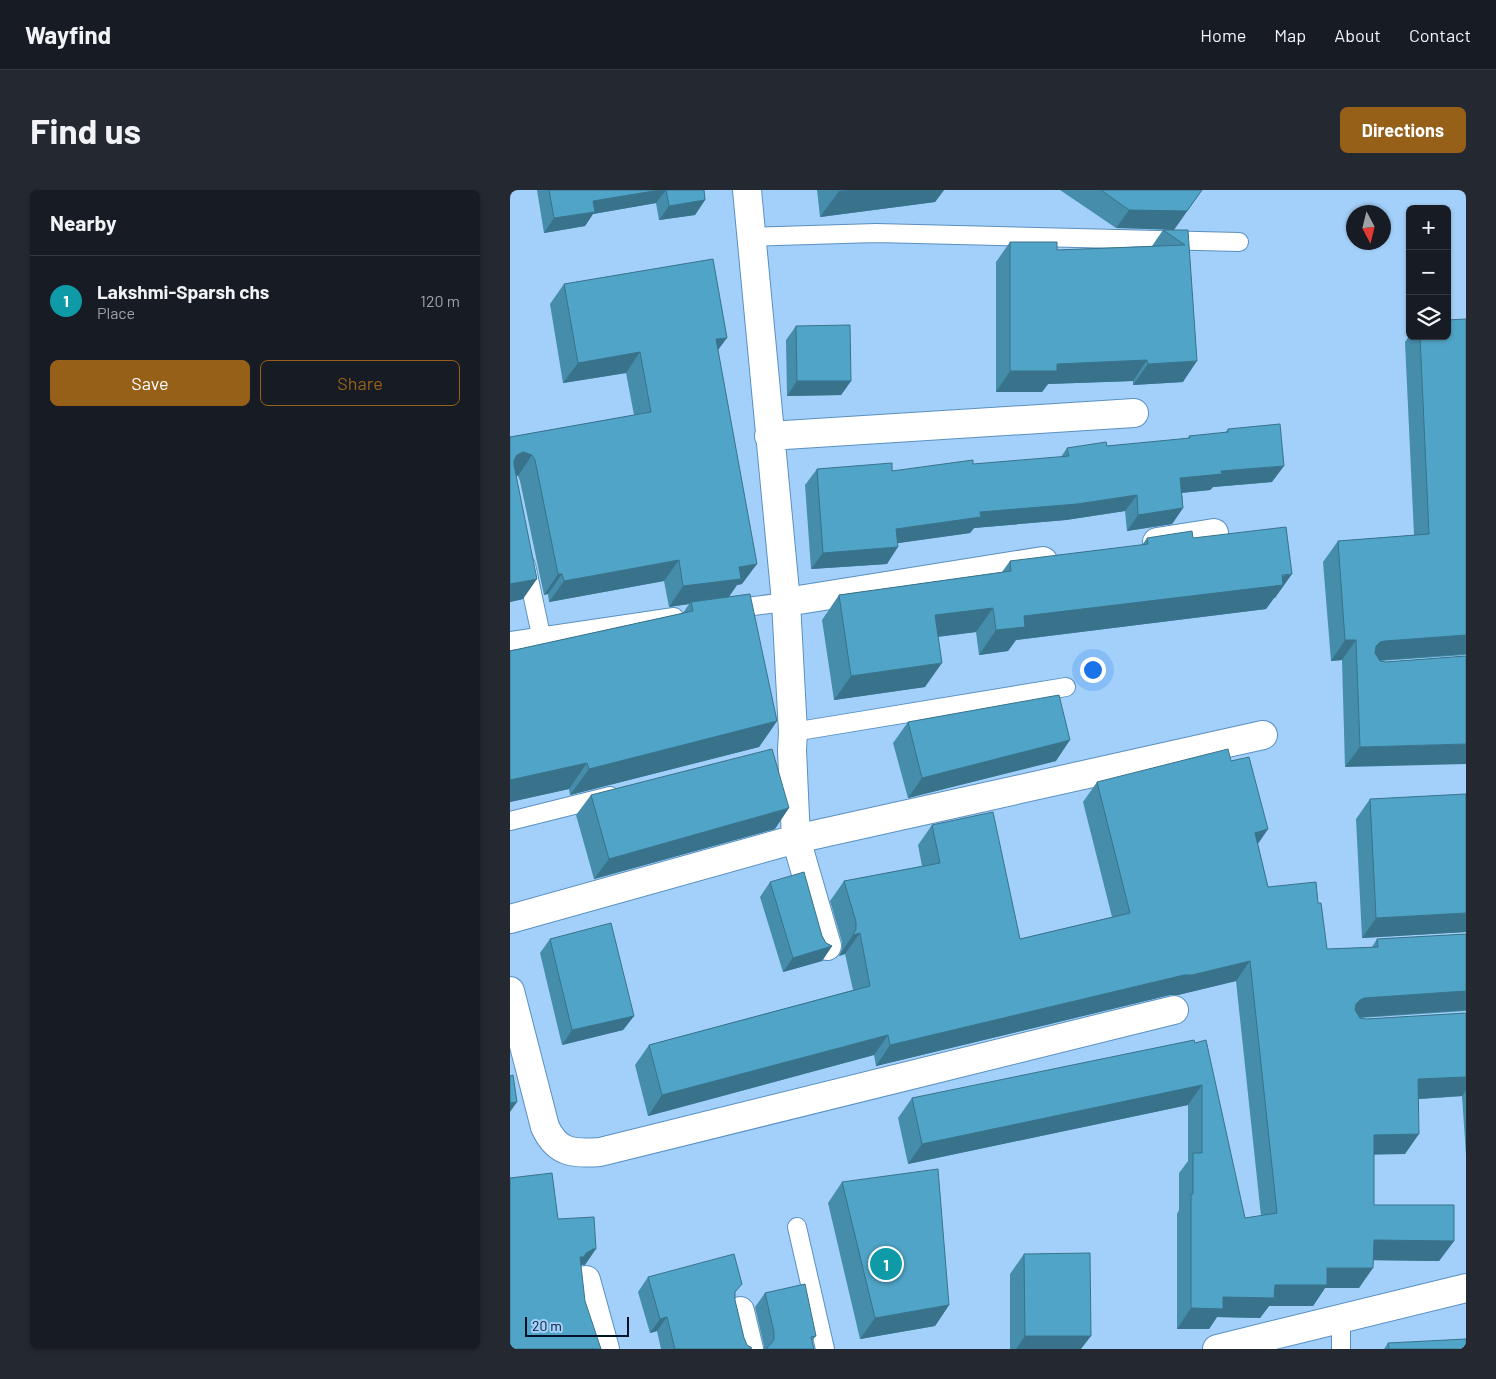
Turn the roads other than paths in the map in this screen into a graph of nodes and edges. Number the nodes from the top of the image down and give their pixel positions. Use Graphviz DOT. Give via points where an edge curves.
graph roads {
  1 [pos="747,190"];
  2 [pos="750,237"];
  3 [pos="1239,242"];
  4 [pos="1134,413"];
  5 [pos="769,436"];
  6 [pos="1214,533"];
  7 [pos="1136,546"];
  8 [pos="523,549"];
  9 [pos="1068,556"];
  10 [pos="786,602"];
  11 [pos="710,612"];
  12 [pos="690,615"];
  13 [pos="541,635"];
  14 [pos="510,641"];
  15 [pos="1066,686"];
  16 [pos="1263,735"];
  17 [pos="786,745"];
  18 [pos="623,792"];
  19 [pos="510,821"];
  20 [pos="796,840"];
  21 [pos="510,918"];
  22 [pos="827,946"];
  23 [pos="510,991"];
  24 [pos="1174,1010"];
  25 [pos="797,1227"];
  26 [pos="586,1280"];
  27 [pos="1466,1288"];
  28 [pos="740,1311"];
  29 [pos="1341,1319"];
  30 [pos="605,1349"];
  31 [pos="750,1349"];
  32 [pos="825,1349"];
  33 [pos="1218,1349"];
  34 [pos="1341,1349"];
  1 -- 2 [label="street"];
  2 -- 3 [label="lane" via="876,233"];
  2 -- 5 [label="street"];
  4 -- 5 [label="street"];
  5 -- 10 [label="street"];
  6 -- 7 [label="street"];
  8 -- 13 [label="lane"];
  9 -- 10 [label="street"];
  10 -- 11 [label="lane"];
  10 -- 17 [label="street"];
  12 -- 13 [label="lane"];
  13 -- 14 [label="lane"];
  15 -- 17 [label="lane"];
  16 -- 20 [label="street"];
  17 -- 20 [label="street"];
  18 -- 19 [label="lane"];
  20 -- 21 [label="street"];
  20 -- 22 [label="street"];
  23 -- 24 [label="street" via="545,1127 551,1140 564,1150 582,1154"];
  25 -- 32 [label="lane"];
  26 -- 30 [label="street"];
  27 -- 29 [label="street"];
  28 -- 31 [label="street"];
  29 -- 33 [label="street"];
  29 -- 34 [label="lane"];
}
